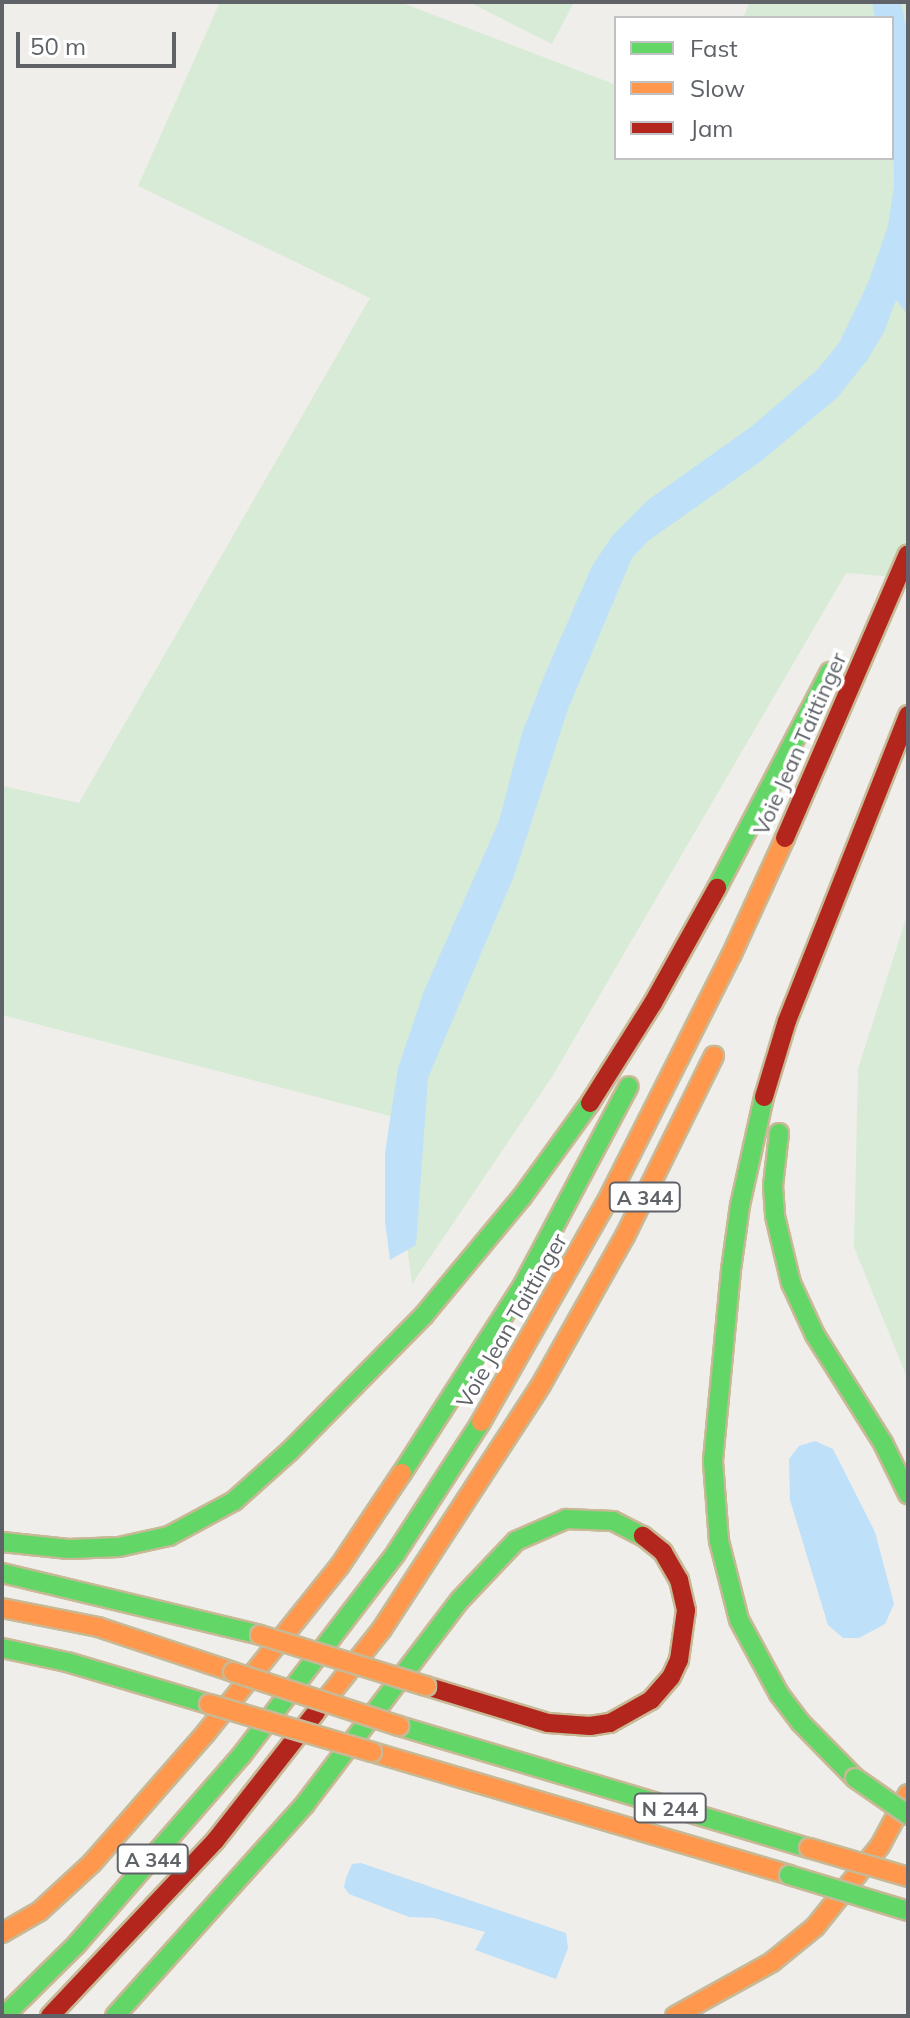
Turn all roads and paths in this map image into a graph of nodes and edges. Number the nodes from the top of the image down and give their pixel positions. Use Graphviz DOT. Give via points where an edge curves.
graph roads {
  1 [pos="901,535"];
  2 [pos="908,554"];
  3 [pos="866,603"];
  4 [pos="837,658"];
  5 [pos="908,715"];
  6 [pos="753,823"];
  7 [pos="857,848"];
  8 [pos="725,1033"];
  9 [pos="651,1042"];
  10 [pos="638,1069"];
  11 [pos="789,1080"];
  12 [pos="783,1109"];
  13 [pos="908,1494"];
  14 [pos="2,1542"];
  15 [pos="2,1573"];
  16 [pos="2,1608"];
  17 [pos="254,1642"];
  18 [pos="2,1648"];
  19 [pos="405,1718"];
  20 [pos="908,1794"];
  21 [pos="908,1815"];
  22 [pos="908,1877"];
  23 [pos="908,1911"];
  24 [pos="2,1933"];
  25 [pos="4,2016"];
  26 [pos="50,2016"];
  27 [pos="115,2016"];
  28 [pos="675,2016"];
  1 -- 3 [label="highway"];
  2 -- 25 [label="highway, Voie Jean Taittinger / A 344" via="731,956 605,1205 475,1433 396,1553 241,1756 76,1945"];
  4 -- 6 [label="highway"];
  5 -- 7 [label="highway"];
  6 -- 9 [label="highway"];
  6 -- 14 [label="highway" via="653,1003 547,1164 433,1306 290,1451 234,1501 169,1536 86,1550"];
  7 -- 11 [label="highway"];
  7 -- 21 [label="highway, bridge" via="787,1021 753,1143 731,1270 713,1462 719,1541 739,1620 786,1703 822,1748"];
  8 -- 26 [label="highway, A 344" via="583,1312 399,1604 215,1841"];
  10 -- 24 [label="highway" via="523,1285 339,1567 92,1863 40,1911"];
  12 -- 13 [label="highway" via="773,1186 783,1259 815,1335 883,1443"];
  15 -- 17 [label="highway"];
  16 -- 19 [label="highway, bridge" via="98,1627 233,1672"];
  17 -- 19 [label="highway"];
  17 -- 27 [label="highway, bridge" via="426,1686 548,1723 590,1726 610,1723 651,1700 671,1677 679,1660 686,1610 679,1580 663,1552 613,1521 566,1519 516,1541 475,1582 305,1804"];
  18 -- 23 [label="highway, bridge" via="67,1662"];
  19 -- 22 [label="highway, N 244, bridge" via="532,1764"];
  20 -- 28 [label="highway" via="880,1846 815,1927 761,1969"];
}
